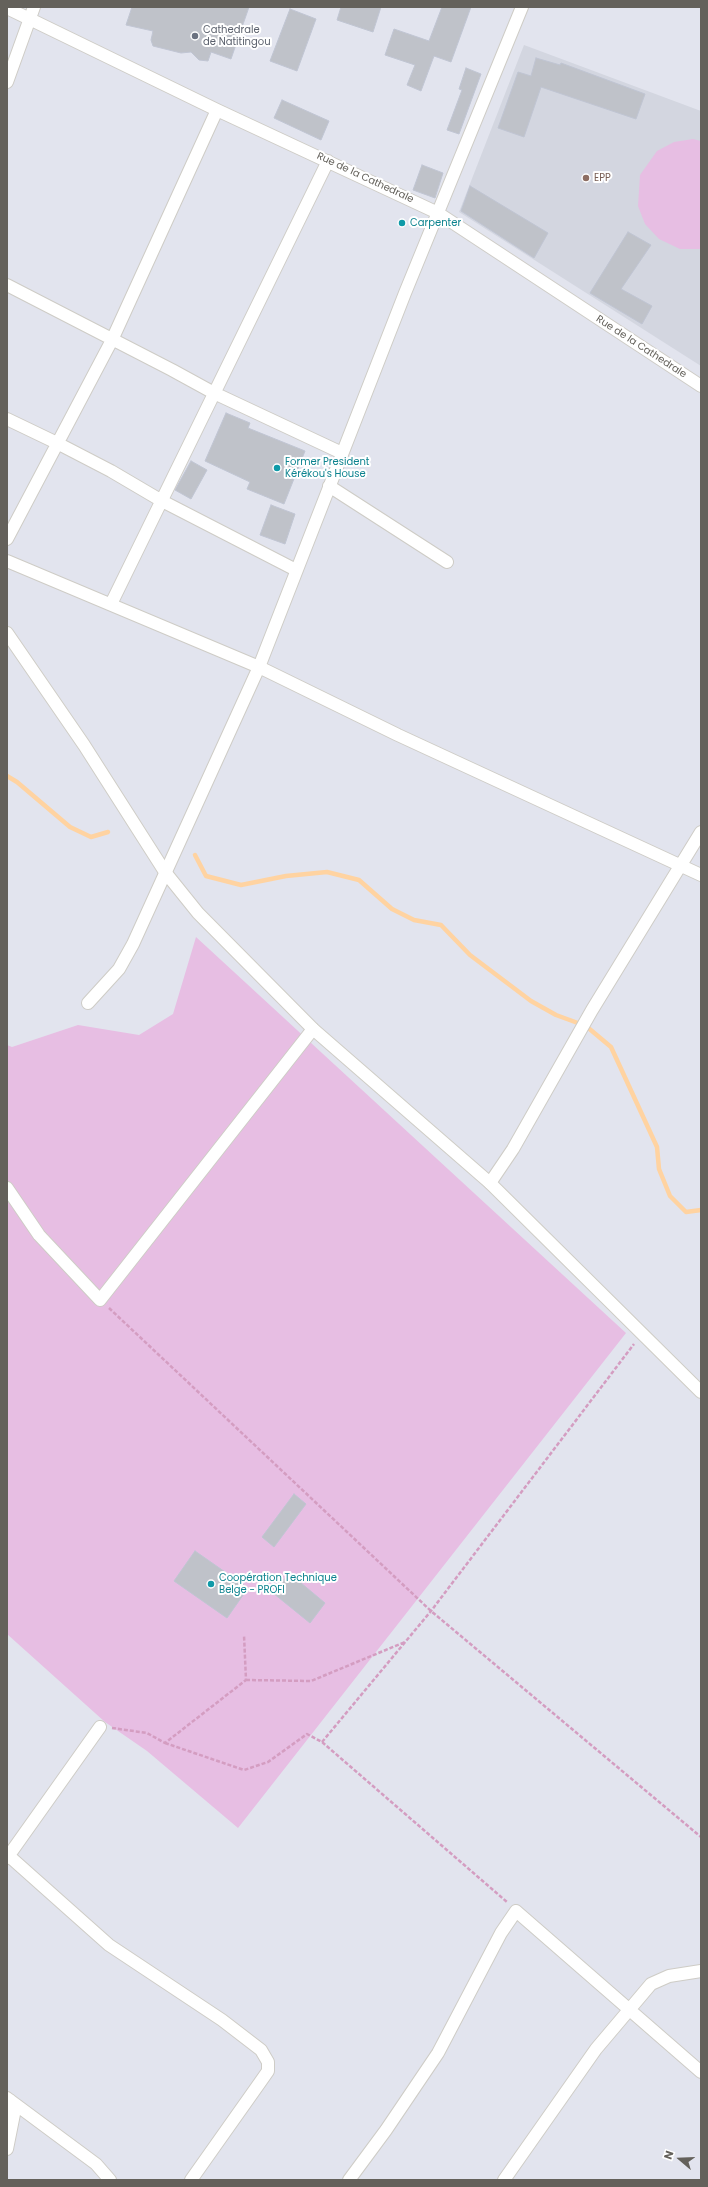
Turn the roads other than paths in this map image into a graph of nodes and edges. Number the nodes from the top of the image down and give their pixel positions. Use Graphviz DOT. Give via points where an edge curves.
graph roads {
  1 [pos="34,7"];
  2 [pos="522,7"];
  3 [pos="7,8"];
  4 [pos="30,19"];
  5 [pos="7,82"];
  6 [pos="217,110"];
  7 [pos="328,161"];
  8 [pos="438,213"];
  9 [pos="7,285"];
  10 [pos="112,340"];
  11 [pos="701,386"];
  12 [pos="214,393"];
  13 [pos="7,419"];
  14 [pos="57,443"];
  15 [pos="342,453"];
  16 [pos="329,486"];
  17 [pos="162,501"];
  18 [pos="7,539"];
  19 [pos="7,561"];
  20 [pos="446,562"];
  21 [pos="296,570"];
  22 [pos="111,604"];
  23 [pos="7,632"];
  24 [pos="259,667"];
  25 [pos="701,832"];
  26 [pos="681,865"];
  27 [pos="165,872"];
  28 [pos="701,874"];
  29 [pos="88,1003"];
  30 [pos="313,1029"];
  31 [pos="490,1183"];
  32 [pos="7,1188"];
  33 [pos="701,1392"];
  34 [pos="100,1727"];
  35 [pos="8,1857"];
  36 [pos="701,1971"];
  37 [pos="630,2009"];
  38 [pos="701,2072"];
  39 [pos="8,2099"];
  40 [pos="7,2149"];
  41 [pos="110,2180"];
  42 [pos="191,2180"];
  43 [pos="349,2180"];
  44 [pos="504,2180"];
  1 -- 4 [label="street"];
  2 -- 8 [label="street"];
  3 -- 4 [label="street, Rue de la Cathedrale"];
  4 -- 5 [label="street"];
  4 -- 6 [label="street, Rue de la Cathedrale"];
  6 -- 7 [label="street, Rue de la Cathedrale"];
  6 -- 10 [label="street"];
  7 -- 8 [label="street, Rue de la Cathedrale"];
  7 -- 12 [label="street"];
  8 -- 11 [label="street, Rue de la Cathedrale"];
  8 -- 15 [label="street"];
  9 -- 10 [label="street"];
  10 -- 12 [label="street"];
  10 -- 14 [label="street"];
  12 -- 15 [label="street"];
  12 -- 17 [label="street"];
  13 -- 14 [label="street"];
  14 -- 17 [label="street"];
  14 -- 18 [label="street"];
  15 -- 16 [label="street"];
  16 -- 20 [label="street"];
  16 -- 21 [label="street"];
  17 -- 21 [label="street"];
  17 -- 22 [label="street"];
  19 -- 22 [label="street"];
  21 -- 24 [label="street"];
  22 -- 24 [label="street"];
  23 -- 27 [label="street" via="84,745"];
  24 -- 26 [label="street" via="398,735"];
  24 -- 27 [label="street"];
  25 -- 26 [label="street"];
  26 -- 28 [label="street"];
  26 -- 31 [label="street" via="592,1010 513,1149"];
  27 -- 29 [label="street" via="119,969"];
  27 -- 30 [label="street" via="198,913"];
  30 -- 31 [label="street"];
  30 -- 32 [label="street" via="100,1300 39,1235"];
  31 -- 33 [label="street"];
  34 -- 35 [label="street"];
  35 -- 42 [label="street" via="109,1945 222,2020 261,2050 268,2062 268,2071 261,2082"];
  36 -- 37 [label="street" via="669,1976 650,1984"];
  37 -- 38 [label="street"];
  37 -- 43 [label="street" via="516,1911 501,1933 438,2054"];
  37 -- 44 [label="street" via="596,2049"];
  39 -- 40 [label="street" via="14,2114"];
  39 -- 41 [label="street" via="96,2164"];
}
